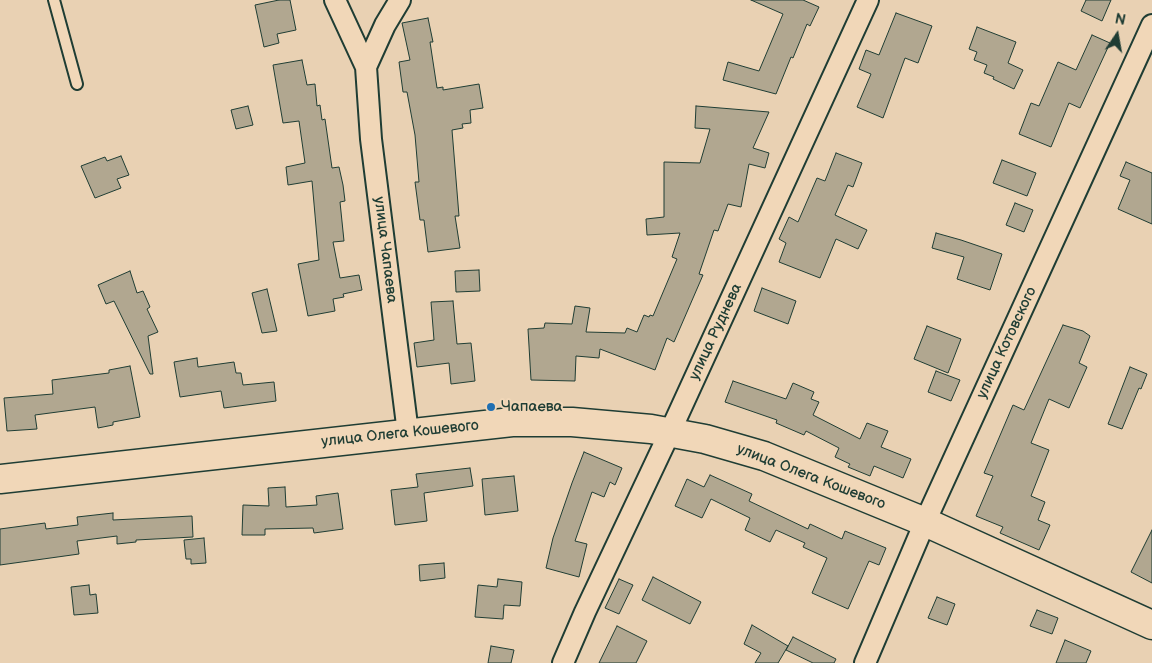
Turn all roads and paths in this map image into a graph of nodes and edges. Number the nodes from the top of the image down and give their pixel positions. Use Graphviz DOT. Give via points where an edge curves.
graph roads {
  1 [pos="54,0"];
  2 [pos="335,0"];
  3 [pos="400,0"];
  4 [pos="868,0"];
  5 [pos="1152,25"];
  6 [pos="366,67"];
  7 [pos="77,84"];
  8 [pos="670,432"];
  9 [pos="408,433"];
  10 [pos="0,479"];
  11 [pos="925,522"];
  12 [pos="1152,625"];
  13 [pos="563,663"];
  14 [pos="865,663"];
  1 -- 7 [label="lane"];
  2 -- 6 [label="street, улица Чапаева"];
  3 -- 6 [label="street, улица Чапаева"];
  4 -- 8 [label="street, улица Руднева"];
  5 -- 11 [label="street, улица Котовского"];
  6 -- 9 [label="street, улица Чапаева" via="371,139"];
  8 -- 9 [label="street, улица Олега Кошевого" via="542,421"];
  8 -- 11 [label="street, улица Олега Кошевого" via="764,456"];
  8 -- 13 [label="street, улица Руднева"];
  9 -- 10 [label="street, улица Олега Кошевого"];
  11 -- 12 [label="street, улица Олега Кошевого"];
  11 -- 14 [label="street, улица Котовского"];
}
